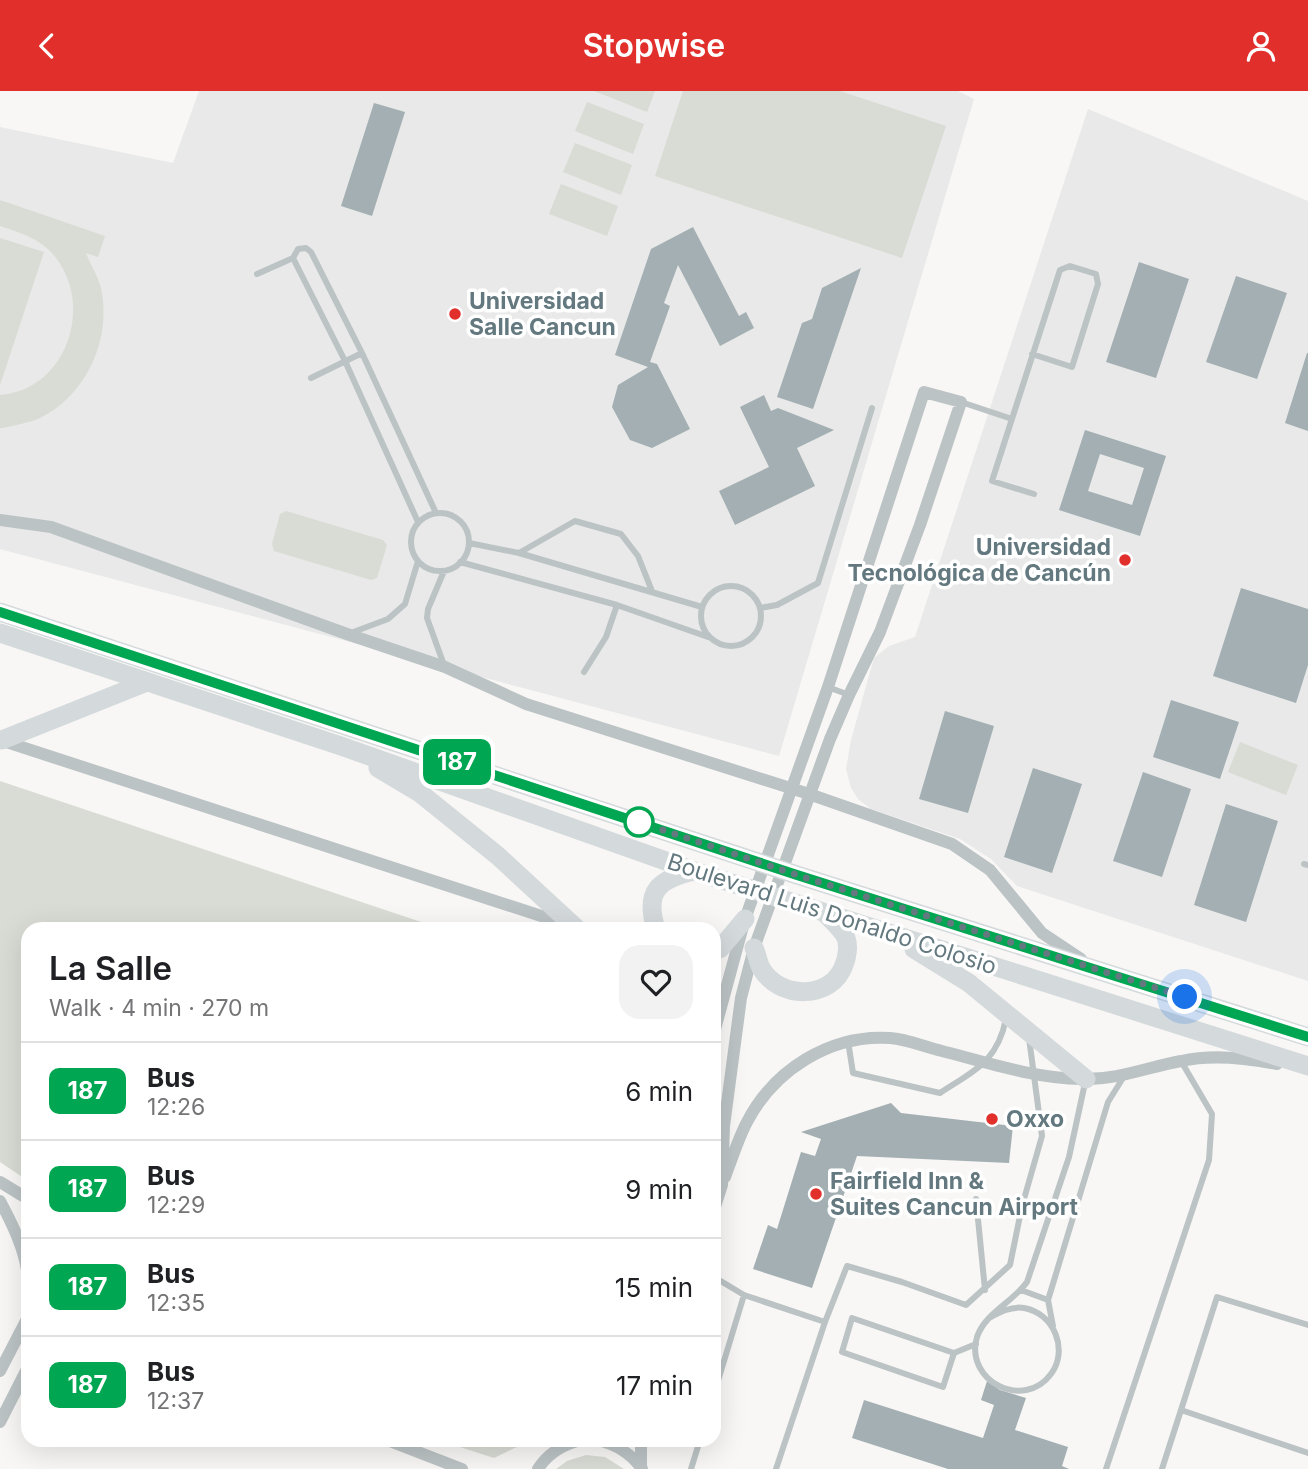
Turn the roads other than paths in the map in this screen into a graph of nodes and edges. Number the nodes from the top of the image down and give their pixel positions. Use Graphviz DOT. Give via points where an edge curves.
graph roads {
  1 [pos="293,258"];
  2 [pos="257,274"];
  3 [pos="362,353"];
  4 [pos="1032,354"];
  5 [pos="345,361"];
  6 [pos="311,378"];
  7 [pos="961,402"];
  8 [pos="872,408"];
  9 [pos="1012,419"];
  10 [pos="1034,493"];
  11 [pos="436,513"];
  12 [pos="0,520"];
  13 [pos="418,522"];
  14 [pos="469,543"];
  15 [pos="519,553"];
  16 [pos="418,561"];
  17 [pos="460,562"];
  18 [pos="444,571"];
  19 [pos="652,591"];
  20 [pos="617,605"];
  21 [pos="702,607"];
  22 [pos="760,608"];
  23 [pos="0,612"];
  24 [pos="0,633"];
  25 [pos="347,634"];
  26 [pos="708,637"];
  27 [pos="445,667"];
  28 [pos="584,672"];
  29 [pos="147,682"];
  30 [pos="828,687"];
  31 [pos="849,695"];
  32 [pos="1,740"];
  33 [pos="341,746"];
  34 [pos="792,790"];
  35 [pos="808,794"];
  36 [pos="694,871"];
  37 [pos="825,912"];
  38 [pos="745,919"];
  39 [pos="557,922"];
  40 [pos="570,922"];
  41 [pos="654,922"];
  42 [pos="876,928"];
  43 [pos="721,948"];
  44 [pos="754,948"];
  45 [pos="1096,969"];
  46 [pos="721,1007"];
  47 [pos="1007,1015"];
  48 [pos="1028,1032"];
  49 [pos="1308,1037"];
  50 [pos="848,1041"];
  51 [pos="1181,1061"];
  52 [pos="986,1063"];
  53 [pos="1308,1068"];
  54 [pos="1034,1075"];
  55 [pos="1125,1076"];
  56 [pos="1086,1079"];
  57 [pos="0,1182"];
  58 [pos="722,1185"];
  59 [pos="721,1188"];
  60 [pos="21,1195"];
  61 [pos="976,1199"];
  62 [pos="0,1201"];
  63 [pos="21,1248"];
  64 [pos="721,1281"];
  65 [pos="985,1290"];
  66 [pos="1021,1290"];
  67 [pos="744,1295"];
  68 [pos="1048,1300"];
  69 [pos="989,1318"];
  70 [pos="825,1322"];
  71 [pos="1308,1325"];
  72 [pos="1053,1328"];
  73 [pos="21,1330"];
  74 [pos="976,1344"];
  75 [pos="954,1353"];
  76 [pos="0,1371"];
  77 [pos="721,1371"];
  78 [pos="21,1381"];
  79 [pos="1181,1410"];
  80 [pos="0,1422"];
  81 [pos="405,1447"];
  82 [pos="564,1447"];
  83 [pos="619,1447"];
  84 [pos="641,1447"];
  85 [pos="698,1447"];
  86 [pos="1308,1453"];
  87 [pos="642,1467"];
  88 [pos="462,1469"];
  89 [pos="538,1469"];
  90 [pos="691,1469"];
  91 [pos="776,1469"];
  92 [pos="1106,1469"];
  93 [pos="1162,1469"];
  1 -- 2 [label="lane"];
  1 -- 3 [label="lane" via="298,249 311,252"];
  1 -- 5 [label="lane"];
  3 -- 5 [label="lane"];
  3 -- 11 [label="lane"];
  4 -- 4 [label="lane" via="1072,367 1098,284 1097,274 1070,266 1060,270"];
  4 -- 9 [label="lane"];
  5 -- 6 [label="lane"];
  5 -- 13 [label="lane"];
  7 -- 9 [label="lane"];
  7 -- 30 [label="street" via="924,392"];
  7 -- 31 [label="street" via="885,620"];
  8 -- 22 [label="lane" via="818,583 777,605"];
  9 -- 10 [label="lane" via="992,481"];
  11 -- 13 [label="lane"];
  11 -- 14 [label="lane" via="447,513 463,524"];
  12 -- 25 [label="street" via="51,527"];
  13 -- 16 [label="lane" via="411,546"];
  14 -- 15 [label="lane"];
  14 -- 17 [label="lane"];
  15 -- 19 [label="lane"];
  15 -- 19 [label="lane" via="575,521 621,534 638,556"];
  16 -- 18 [label="lane"];
  16 -- 25 [label="lane" via="405,604 388,619"];
  17 -- 18 [label="lane"];
  17 -- 20 [label="lane"];
  18 -- 27 [label="lane" via="427,618"];
  19 -- 21 [label="lane"];
  20 -- 26 [label="lane"];
  20 -- 28 [label="lane" via="606,637"];
  21 -- 22 [label="lane" via="713,591 732,585 749,592"];
  21 -- 26 [label="lane" via="701,623"];
  22 -- 26 [label="lane" via="759,628 746,643 726,646"];
  23 -- 45 [label="main road, Boulevard Luis Donaldo Colosio"];
  24 -- 29 [label="main road, Boulevard Luis Donaldo Colosio"];
  25 -- 27 [label="street"];
  27 -- 34 [label="street" via="526,704"];
  29 -- 32 [label="main road"];
  29 -- 33 [label="main road, Boulevard Luis Donaldo Colosio"];
  30 -- 31 [label="lane"];
  30 -- 34 [label="street"];
  31 -- 35 [label="street"];
  32 -- 39 [label="street"];
  33 -- 36 [label="main road, Boulevard Luis Donaldo Colosio"];
  33 -- 40 [label="main road" via="420,793"];
  34 -- 35 [label="street"];
  34 -- 38 [label="street"];
  35 -- 44 [label="street"];
  35 -- 45 [label="street" via="952,844 990,870 1042,933"];
  36 -- 37 [label="main road, Boulevard Luis Donaldo Colosio"];
  36 -- 41 [label="main road" via="669,877 655,892"];
  37 -- 42 [label="main road, Boulevard Luis Donaldo Colosio"];
  37 -- 44 [label="main road" via="846,938 847,957 840,977 820,991 794,991 775,984 762,969"];
  38 -- 43 [label="main road"];
  38 -- 46 [label="street"];
  42 -- 47 [label="main road" via="954,972"];
  42 -- 53 [label="main road, Boulevard Luis Donaldo Colosio"];
  44 -- 58 [label="street" via="741,998 724,1126"];
  45 -- 49 [label="main road, Boulevard Luis Donaldo Colosio"];
  47 -- 48 [label="main road"];
  47 -- 52 [label="lane" via="1002,1039"];
  48 -- 54 [label="lane"];
  48 -- 56 [label="main road"];
  50 -- 52 [label="street" via="891,1038"];
  50 -- 52 [label="lane" via="853,1073 940,1093"];
  50 -- 58 [label="street" via="814,1054 775,1080 747,1122"];
  51 -- 53 [label="street" via="1227,1058"];
  51 -- 55 [label="street"];
  51 -- 92 [label="lane" via="1212,1114 1209,1160"];
  52 -- 54 [label="street"];
  54 -- 56 [label="street"];
  54 -- 65 [label="lane" via="1042,1136 1010,1265"];
  55 -- 56 [label="street"];
  55 -- 68 [label="lane" via="1108,1102"];
  56 -- 66 [label="lane" via="1069,1157"];
  57 -- 60 [label="street"];
  58 -- 59 [label="street"];
  61 -- 65 [label="lane"];
  62 -- 63 [label="street"];
  64 -- 67 [label="lane"];
  65 -- 70 [label="lane" via="966,1305 847,1266"];
  66 -- 68 [label="lane"];
  66 -- 69 [label="lane"];
  67 -- 70 [label="lane"];
  67 -- 77 [label="lane"];
  68 -- 72 [label="lane"];
  69 -- 72 [label="lane" via="1005,1309 1024,1308 1041,1314"];
  69 -- 74 [label="lane"];
  70 -- 91 [label="lane"];
  71 -- 79 [label="lane" via="1217,1297"];
  72 -- 74 [label="lane" via="1059,1347 1056,1366 1044,1382 1026,1390 1006,1390 989,1380 978,1364"];
  73 -- 76 [label="street"];
  74 -- 75 [label="lane"];
  75 -- 75 [label="lane" via="852,1318 842,1352 943,1387"];
  78 -- 80 [label="street"];
  79 -- 86 [label="lane"];
  79 -- 93 [label="lane"];
  81 -- 88 [label="street"];
  82 -- 89 [label="street" via="549,1455"];
  83 -- 87 [label="street"];
  84 -- 87 [label="street"];
  85 -- 90 [label="lane"];
}
